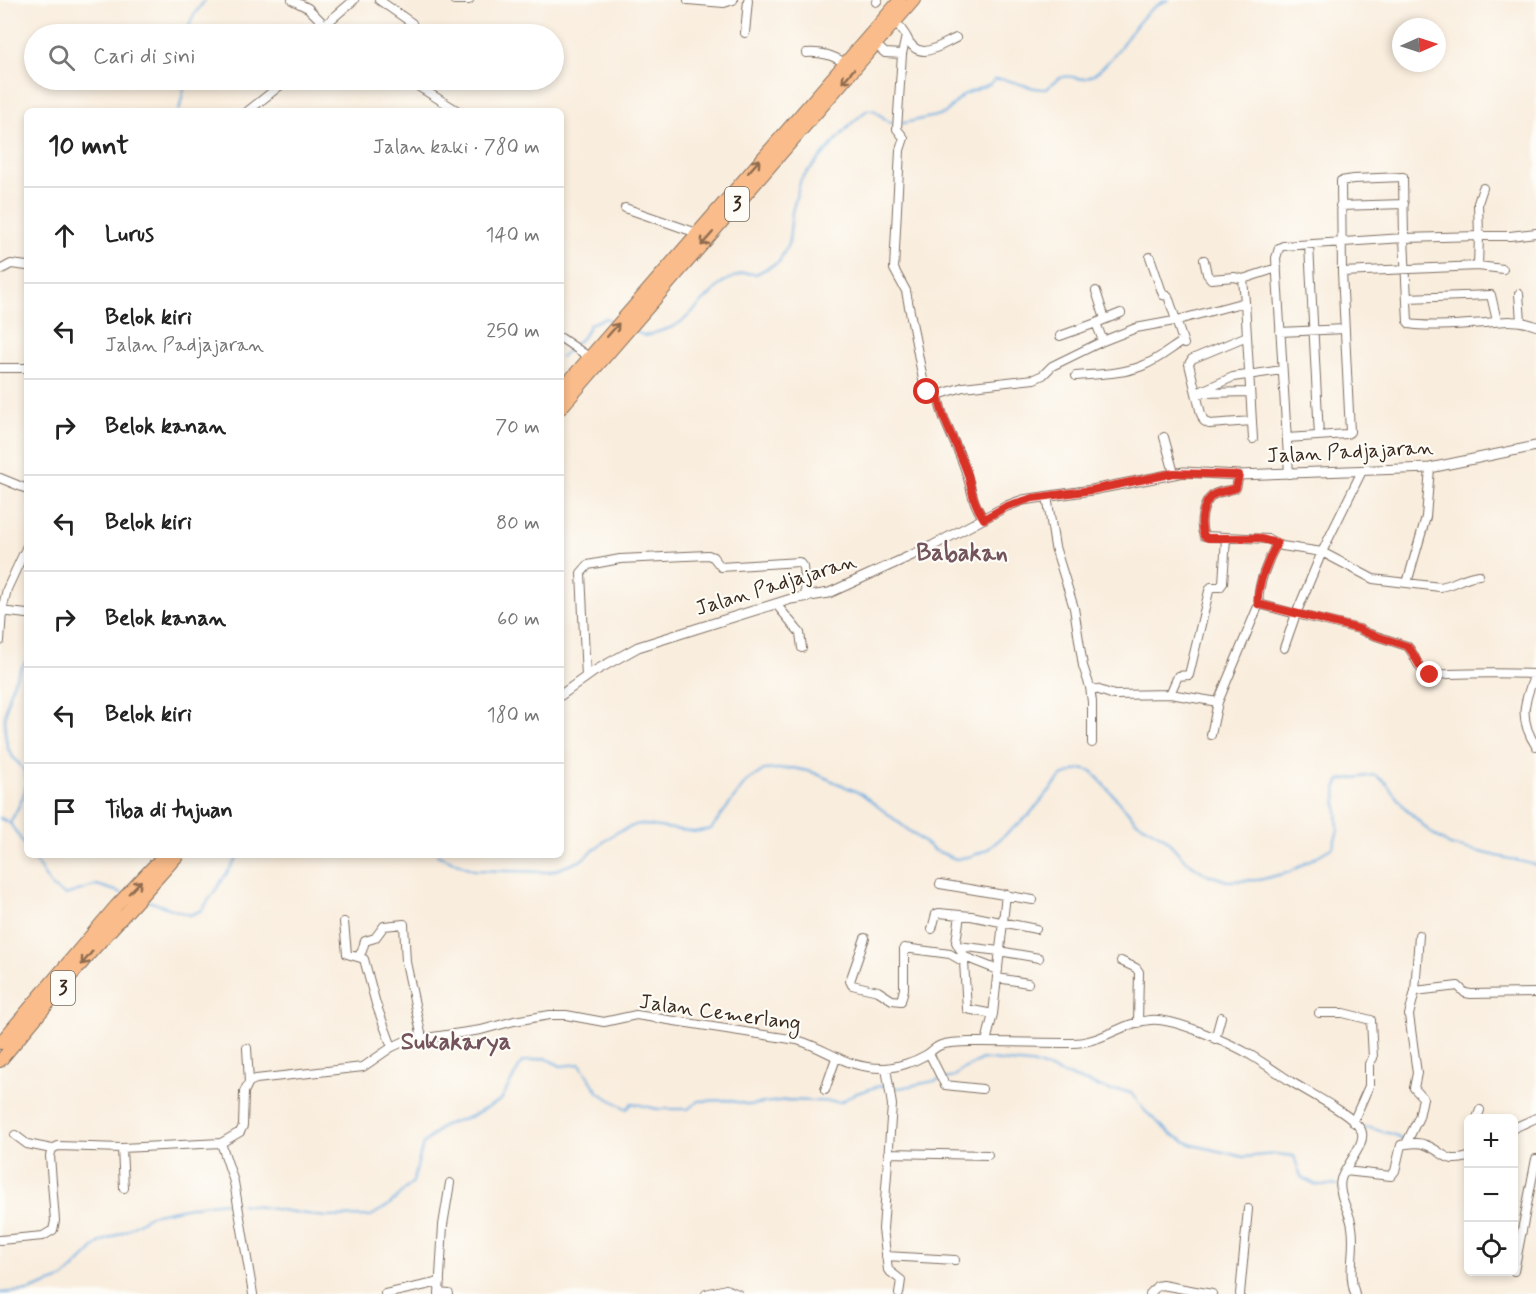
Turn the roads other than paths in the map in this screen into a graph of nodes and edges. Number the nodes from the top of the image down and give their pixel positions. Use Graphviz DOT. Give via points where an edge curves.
graph roads {
  1 [pos="292,0"];
  2 [pos="354,0"];
  3 [pos="379,0"];
  4 [pos="454,0"];
  5 [pos="469,0"];
  6 [pos="688,0"];
  7 [pos="733,0"];
  8 [pos="748,0"];
  9 [pos="914,0"];
  10 [pos="895,2"];
  11 [pos="895,20"];
  12 [pos="412,23"];
  13 [pos="323,24"];
  14 [pos="327,24"];
  15 [pos="745,33"];
  16 [pos="906,36"];
  17 [pos="956,38"];
  18 [pos="876,45"];
  19 [pos="806,53"];
  20 [pos="902,54"];
  21 [pos="845,63"];
  22 [pos="274,90"];
  23 [pos="424,90"];
  24 [pos="252,108"];
  25 [pos="453,108"];
  26 [pos="1483,188"];
  27 [pos="1404,204"];
  28 [pos="1340,206"];
  29 [pos="625,208"];
  30 [pos="698,233"];
  31 [pos="1536,233"];
  32 [pos="1479,236"];
  33 [pos="1404,238"];
  34 [pos="1342,242"];
  35 [pos="1309,245"];
  36 [pos="1150,257"];
  37 [pos="1204,260"];
  38 [pos="24,266"];
  39 [pos="1478,266"];
  40 [pos="1277,268"];
  41 [pos="1503,269"];
  42 [pos="0,270"];
  43 [pos="1406,271"];
  44 [pos="1342,272"];
  45 [pos="1243,279"];
  46 [pos="1096,291"];
  47 [pos="1519,294"];
  48 [pos="1407,298"];
  49 [pos="1245,302"];
  50 [pos="1121,313"];
  51 [pos="1105,319"];
  52 [pos="1176,320"];
  53 [pos="1497,321"];
  54 [pos="1521,321"];
  55 [pos="1096,323"];
  56 [pos="1536,326"];
  57 [pos="1345,329"];
  58 [pos="1314,331"];
  59 [pos="1280,332"];
  60 [pos="1060,336"];
  61 [pos="1247,336"];
  62 [pos="564,340"];
  63 [pos="1103,341"];
  64 [pos="589,357"];
  65 [pos="0,368"];
  66 [pos="24,368"];
  67 [pos="1282,370"];
  68 [pos="1248,374"];
  69 [pos="1076,376"];
  70 [pos="564,386"];
  71 [pos="1250,392"];
  72 [pos="1197,393"];
  73 [pos="938,394"];
  74 [pos="564,405"];
  75 [pos="1252,421"];
  76 [pos="1319,436"];
  77 [pos="1164,437"];
  78 [pos="1287,438"];
  79 [pos="1253,439"];
  80 [pos="1536,446"];
  81 [pos="1430,468"];
  82 [pos="1362,471"];
  83 [pos="1174,473"];
  84 [pos="1289,474"];
  85 [pos="1239,475"];
  86 [pos="0,478"];
  87 [pos="24,488"];
  88 [pos="1047,496"];
  89 [pos="984,519"];
  90 [pos="1226,538"];
  91 [pos="1277,543"];
  92 [pos="24,552"];
  93 [pos="1322,552"];
  94 [pos="1479,575"];
  95 [pos="1407,583"];
  96 [pos="806,597"];
  97 [pos="776,604"];
  98 [pos="1258,604"];
  99 [pos="1,611"];
  100 [pos="24,614"];
  101 [pos="1296,614"];
  102 [pos="0,641"];
  103 [pos="802,648"];
  104 [pos="1284,648"];
  105 [pos="1536,674"];
  106 [pos="586,677"];
  107 [pos="1090,687"];
  108 [pos="564,693"];
  109 [pos="1170,694"];
  110 [pos="1218,702"];
  111 [pos="1211,735"];
  112 [pos="1092,743"];
  113 [pos="1536,746"];
  114 [pos="162,858"];
  115 [pos="174,858"];
  116 [pos="155,873"];
  117 [pos="940,884"];
  118 [pos="1006,894"];
  119 [pos="1033,900"];
  120 [pos="121,910"];
  121 [pos="960,915"];
  122 [pos="1003,921"];
  123 [pos="344,922"];
  124 [pos="932,929"];
  125 [pos="1036,929"];
  126 [pos="1419,935"];
  127 [pos="865,938"];
  128 [pos="958,946"];
  129 [pos="999,951"];
  130 [pos="358,957"];
  131 [pos="1039,958"];
  132 [pos="1121,961"];
  133 [pos="997,974"];
  134 [pos="1028,983"];
  135 [pos="1415,991"];
  136 [pos="1536,993"];
  137 [pos="1319,1013"];
  138 [pos="993,1014"];
  139 [pos="1221,1017"];
  140 [pos="1138,1023"];
  141 [pos="422,1038"];
  142 [pos="1215,1039"];
  143 [pos="986,1042"];
  144 [pos="0,1043"];
  145 [pos="392,1047"];
  146 [pos="247,1048"];
  147 [pos="929,1053"];
  148 [pos="836,1058"];
  149 [pos="0,1060"];
  150 [pos="886,1068"];
  151 [pos="249,1082"];
  152 [pos="982,1089"];
  153 [pos="825,1090"];
  154 [pos="1536,1118"];
  155 [pos="1353,1122"];
  156 [pos="1518,1126"];
  157 [pos="15,1135"];
  158 [pos="221,1143"];
  159 [pos="1406,1144"];
  160 [pos="122,1148"];
  161 [pos="52,1149"];
  162 [pos="888,1153"];
  163 [pos="988,1155"];
  164 [pos="1464,1158"];
  165 [pos="1536,1159"];
  166 [pos="1345,1171"];
  167 [pos="450,1183"];
  168 [pos="124,1188"];
  169 [pos="1248,1209"];
  170 [pos="0,1240"];
  171 [pos="1518,1251"];
  172 [pos="885,1256"];
  173 [pos="955,1260"];
  174 [pos="440,1282"];
  175 [pos="439,1293"];
  176 [pos="253,1294"];
  177 [pos="385,1294"];
  178 [pos="449,1294"];
  179 [pos="706,1294"];
  180 [pos="738,1294"];
  181 [pos="899,1294"];
  182 [pos="1150,1294"];
  183 [pos="1210,1294"];
  184 [pos="1240,1294"];
  185 [pos="1355,1294"];
  1 -- 13 [label="street" via="308,8"];
  2 -- 14 [label="street"];
  3 -- 12 [label="street"];
  4 -- 5 [label="street"];
  6 -- 7 [label="street"];
  8 -- 15 [label="street"];
  9 -- 11 [label="main road, 3"];
  10 -- 21 [label="main road, 3"];
  11 -- 16 [label="street"];
  11 -- 18 [label="main road, 3"];
  16 -- 17 [label="street" via="911,46 920,51"];
  16 -- 20 [label="street"];
  18 -- 20 [label="street" via="885,53"];
  18 -- 74 [label="main road, 3, one-way"];
  19 -- 21 [label="street" via="831,55"];
  20 -- 73 [label="street" via="897,131 904,138 900,150 894,269 906,291 925,390"];
  30 -- 21 [label="main road, 3, one-way"];
  22 -- 24 [label="street"];
  23 -- 25 [label="street"];
  26 -- 32 [label="street"];
  27 -- 28 [label="street"];
  27 -- 28 [label="street" via="1401,177 1341,181"];
  27 -- 33 [label="street"];
  28 -- 34 [label="street"];
  29 -- 30 [label="street"];
  64 -- 30 [label="main road, 3, one-way"];
  31 -- 32 [label="street"];
  32 -- 33 [label="street"];
  32 -- 39 [label="street"];
  33 -- 34 [label="street"];
  33 -- 43 [label="street"];
  34 -- 35 [label="street"];
  34 -- 44 [label="street"];
  35 -- 40 [label="street" via="1279,248"];
  35 -- 58 [label="street"];
  36 -- 52 [label="street"];
  37 -- 45 [label="street" via="1211,279"];
  38 -- 42 [label="street" via="11,264"];
  39 -- 41 [label="street"];
  39 -- 43 [label="street"];
  40 -- 45 [label="street"];
  40 -- 59 [label="street"];
  43 -- 44 [label="street"];
  43 -- 48 [label="street"];
  44 -- 57 [label="street"];
  45 -- 49 [label="street"];
  46 -- 51 [label="street"];
  47 -- 54 [label="street"];
  48 -- 53 [label="street" via="1491,295"];
  48 -- 53 [label="street" via="1408,322 1413,325"];
  49 -- 52 [label="street"];
  49 -- 61 [label="street"];
  50 -- 51 [label="street"];
  51 -- 55 [label="street"];
  52 -- 63 [label="street" via="1136,328"];
  52 -- 69 [label="street" via="1183,342 1159,357 1125,371"];
  53 -- 54 [label="street"];
  54 -- 56 [label="street"];
  55 -- 60 [label="street"];
  55 -- 63 [label="street"];
  57 -- 58 [label="street"];
  57 -- 76 [label="street" via="1350,432"];
  58 -- 59 [label="street"];
  58 -- 76 [label="street"];
  59 -- 67 [label="street"];
  61 -- 68 [label="street"];
  61 -- 72 [label="street" via="1190,361"];
  62 -- 64 [label="street"];
  63 -- 73 [label="street" via="1034,379 963,387"];
  64 -- 70 [label="main road, 3"];
  65 -- 66 [label="street"];
  67 -- 68 [label="street"];
  67 -- 78 [label="street"];
  68 -- 71 [label="street"];
  68 -- 72 [label="street"];
  71 -- 72 [label="street"];
  71 -- 75 [label="street"];
  72 -- 75 [label="street" via="1206,423"];
  73 -- 89 [label="street" via="973,499"];
  75 -- 79 [label="street"];
  76 -- 78 [label="street"];
  77 -- 83 [label="street"];
  78 -- 84 [label="street"];
  80 -- 81 [label="street, Jalan Padjajaran"];
  81 -- 82 [label="street, Jalan Padjajaran"];
  81 -- 95 [label="street" via="1426,517"];
  82 -- 84 [label="street, Jalan Padjajaran"];
  82 -- 93 [label="street"];
  83 -- 85 [label="street, Jalan Padjajaran"];
  83 -- 88 [label="street, Jalan Padjajaran"];
  84 -- 85 [label="street, Jalan Padjajaran"];
  85 -- 90 [label="street" via="1236,488 1214,494 1203,513 1204,536"];
  86 -- 87 [label="street"];
  88 -- 89 [label="street, Jalan Padjajaran" via="1023,500"];
  88 -- 107 [label="street" via="1055,547 1074,608"];
  89 -- 96 [label="street, Jalan Padjajaran" via="861,579 829,593"];
  90 -- 91 [label="street" via="1258,538"];
  90 -- 109 [label="street" via="1223,583 1220,587 1211,586 1189,675 1178,676"];
  91 -- 93 [label="street"];
  91 -- 98 [label="street" via="1265,571"];
  92 -- 99 [label="street"];
  93 -- 95 [label="street" via="1373,579"];
  93 -- 101 [label="street"];
  94 -- 95 [label="street" via="1440,587"];
  96 -- 97 [label="street, Jalan Padjajaran"];
  96 -- 106 [label="street" via="800,562 721,567 708,555 620,559 588,565 581,573"];
  97 -- 103 [label="street" via="800,633"];
  97 -- 106 [label="street, Jalan Padjajaran" via="638,647"];
  98 -- 101 [label="street"];
  98 -- 110 [label="street"];
  99 -- 100 [label="street"];
  99 -- 102 [label="street"];
  101 -- 104 [label="street"];
  101 -- 105 [label="street" via="1359,629 1407,646 1430,675"];
  105 -- 113 [label="street" via="1523,716"];
  106 -- 108 [label="street, Jalan Padjajaran"];
  107 -- 109 [label="street" via="1114,695"];
  107 -- 112 [label="street"];
  109 -- 110 [label="street"];
  110 -- 111 [label="street"];
  114 -- 116 [label="main road, 3"];
  115 -- 116 [label="main road, 3"];
  116 -- 120 [label="main road, 3"];
  117 -- 118 [label="street"];
  118 -- 119 [label="street"];
  118 -- 122 [label="street"];
  120 -- 144 [label="main road, 3"];
  120 -- 149 [label="main road, 3, one-way"];
  121 -- 122 [label="street"];
  121 -- 124 [label="street" via="936,914"];
  121 -- 128 [label="street"];
  122 -- 125 [label="street"];
  122 -- 129 [label="street"];
  123 -- 130 [label="street" via="347,954"];
  126 -- 135 [label="street"];
  127 -- 138 [label="street" via="852,985 901,1001 904,948 941,952 964,962 967,1009"];
  128 -- 129 [label="street"];
  128 -- 133 [label="street" via="965,957"];
  129 -- 131 [label="street"];
  129 -- 133 [label="street"];
  130 -- 141 [label="street" via="365,941 375,938 384,926 404,924 406,962"];
  130 -- 145 [label="street" via="364,960"];
  132 -- 140 [label="street" via="1139,972"];
  133 -- 134 [label="street"];
  133 -- 138 [label="street"];
  135 -- 136 [label="street" via="1458,986 1471,994"];
  135 -- 159 [label="street" via="1409,1016 1417,1074 1414,1088 1423,1102"];
  137 -- 155 [label="street" via="1343,1013 1371,1020 1373,1058 1369,1064 1369,1086"];
  138 -- 143 [label="street"];
  139 -- 142 [label="street"];
  140 -- 142 [label="street, Jalan Cemerlang" via="1167,1021"];
  140 -- 143 [label="street, Jalan Cemerlang" via="1077,1043"];
  141 -- 145 [label="street, Jalan Cemerlang"];
  141 -- 148 [label="street, Jalan Cemerlang" via="550,1015 604,1022 636,1015 797,1040"];
  142 -- 155 [label="street, Jalan Cemerlang" via="1251,1055"];
  143 -- 147 [label="street, Jalan Cemerlang" via="940,1045"];
  145 -- 151 [label="street, Jalan Cemerlang" via="363,1068"];
  146 -- 151 [label="street"];
  147 -- 150 [label="street, Jalan Cemerlang"];
  147 -- 152 [label="street" via="945,1085"];
  148 -- 150 [label="street, Jalan Cemerlang" via="856,1066"];
  148 -- 153 [label="street"];
  150 -- 162 [label="street" via="892,1105"];
  151 -- 158 [label="street" via="244,1092 243,1126"];
  154 -- 156 [label="street"];
  155 -- 166 [label="street" via="1362,1131 1362,1142"];
  157 -- 161 [label="street" via="27,1144"];
  158 -- 160 [label="street"];
  158 -- 176 [label="street" via="234,1182"];
  159 -- 164 [label="street" via="1424,1144 1447,1158"];
  159 -- 166 [label="street" via="1401,1145 1391,1176"];
  160 -- 161 [label="street"];
  160 -- 168 [label="street"];
  161 -- 170 [label="street" via="53,1230 43,1236"];
  162 -- 163 [label="street"];
  162 -- 172 [label="street"];
  165 -- 171 [label="street"];
  166 -- 185 [label="street" via="1340,1186 1353,1229 1351,1275"];
  167 -- 174 [label="street"];
  169 -- 184 [label="street"];
  172 -- 173 [label="street"];
  172 -- 181 [label="street" via="888,1270 901,1278"];
  174 -- 175 [label="street"];
  174 -- 177 [label="street"];
  175 -- 178 [label="street"];
  179 -- 180 [label="street" via="726,1289"];
  182 -- 183 [label="street" via="1162,1284"];
}
